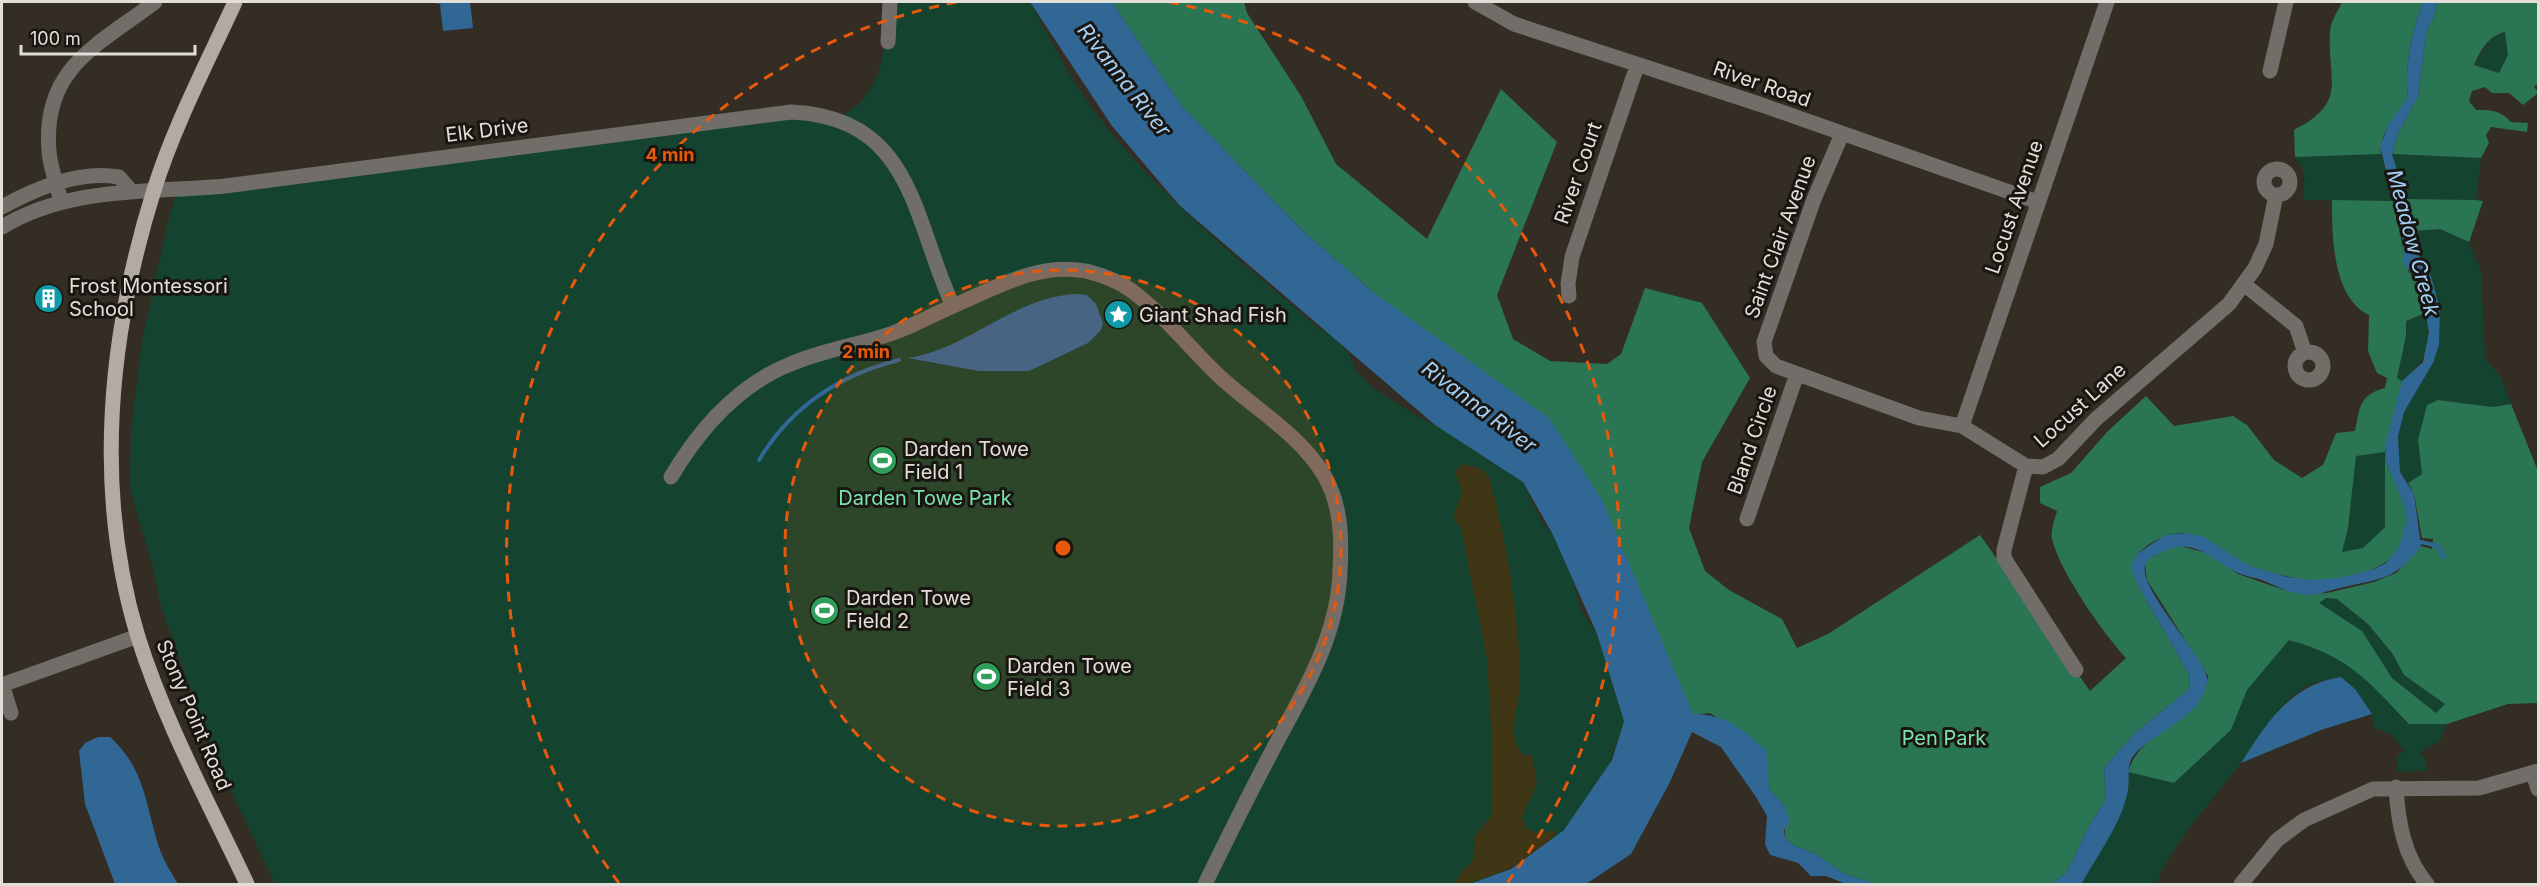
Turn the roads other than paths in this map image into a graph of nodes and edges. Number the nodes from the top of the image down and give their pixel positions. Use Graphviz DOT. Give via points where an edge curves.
graph roads {
  1 [pos="155,2"];
  2 [pos="235,2"];
  3 [pos="891,2"];
  4 [pos="1474,2"];
  5 [pos="2107,2"];
  6 [pos="2286,2"];
  7 [pos="136,7"];
  8 [pos="888,42"];
  9 [pos="1637,66"];
  10 [pos="2270,71"];
  11 [pos="1842,134"];
  12 [pos="57,183"];
  13 [pos="154,189"];
  14 [pos="132,192"];
  15 [pos="2276,195"];
  16 [pos="61,201"];
  17 [pos="2038,202"];
  18 [pos="2,207"];
  19 [pos="2,227"];
  20 [pos="2244,285"];
  21 [pos="1569,296"];
  22 [pos="953,306"];
  23 [pos="2305,353"];
  24 [pos="1766,356"];
  25 [pos="1797,374"];
  26 [pos="1962,426"];
  27 [pos="2026,466"];
  28 [pos="671,477"];
  29 [pos="1747,519"];
  30 [pos="138,636"];
  31 [pos="2076,670"];
  32 [pos="2,684"];
  33 [pos="11,713"];
  34 [pos="2535,772"];
  35 [pos="2397,787"];
  36 [pos="2538,789"];
  37 [pos="247,885"];
  38 [pos="1205,885"];
  39 [pos="2241,885"];
  40 [pos="2427,885"];
  1 -- 7 [label="street"];
  2 -- 13 [label="main road, Stony Point Road"];
  3 -- 8 [label="street"];
  4 -- 9 [label="street, River Road" via="1514,24"];
  5 -- 17 [label="street, Locust Avenue"];
  6 -- 10 [label="street"];
  7 -- 12 [label="street" via="76,62 60,83 48,135"];
  9 -- 11 [label="street, River Road"];
  9 -- 21 [label="street, River Court" via="1572,257"];
  11 -- 17 [label="street, River Road"];
  11 -- 24 [label="street, Saint Clair Avenue" via="1779,296 1764,342"];
  12 -- 14 [label="street" via="113,176 125,182"];
  12 -- 16 [label="street"];
  12 -- 18 [label="street"];
  13 -- 14 [label="street, Elk Drive"];
  13 -- 22 [label="street, Elk Drive" via="225,186 791,112 824,117 864,135 880,147 915,198 934,262"];
  13 -- 30 [label="main road, Stony Point Road" via="121,324 111,435 115,526"];
  14 -- 16 [label="street, Elk Drive"];
  15 -- 20 [label="street, Locust Lane" via="2266,244"];
  16 -- 19 [label="street, Elk Drive"];
  17 -- 26 [label="street, Locust Avenue"];
  20 -- 23 [label="street" via="2296,326"];
  20 -- 27 [label="street, Locust Lane" via="2220,314 2096,419 2058,459 2043,467"];
  22 -- 28 [label="street" via="892,333 772,373 718,413 687,450"];
  22 -- 38 [label="street" via="1042,271 1086,271 1117,282 1147,303 1217,375 1296,441 1329,485 1341,538 1332,625 1316,666"];
  24 -- 25 [label="street, Locust Lane" via="1776,366"];
  25 -- 26 [label="street, Locust Lane" via="1919,418"];
  25 -- 29 [label="street, Bland Circle"];
  26 -- 27 [label="street, Locust Lane"];
  27 -- 31 [label="street" via="2004,558"];
  30 -- 32 [label="street"];
  30 -- 37 [label="main road, Stony Point Road" via="172,724"];
  32 -- 33 [label="street"];
  34 -- 35 [label="street" via="2479,788"];
  34 -- 36 [label="street"];
  35 -- 39 [label="street" via="2373,789 2304,820 2277,840"];
  35 -- 40 [label="street" via="2402,833"];
}
